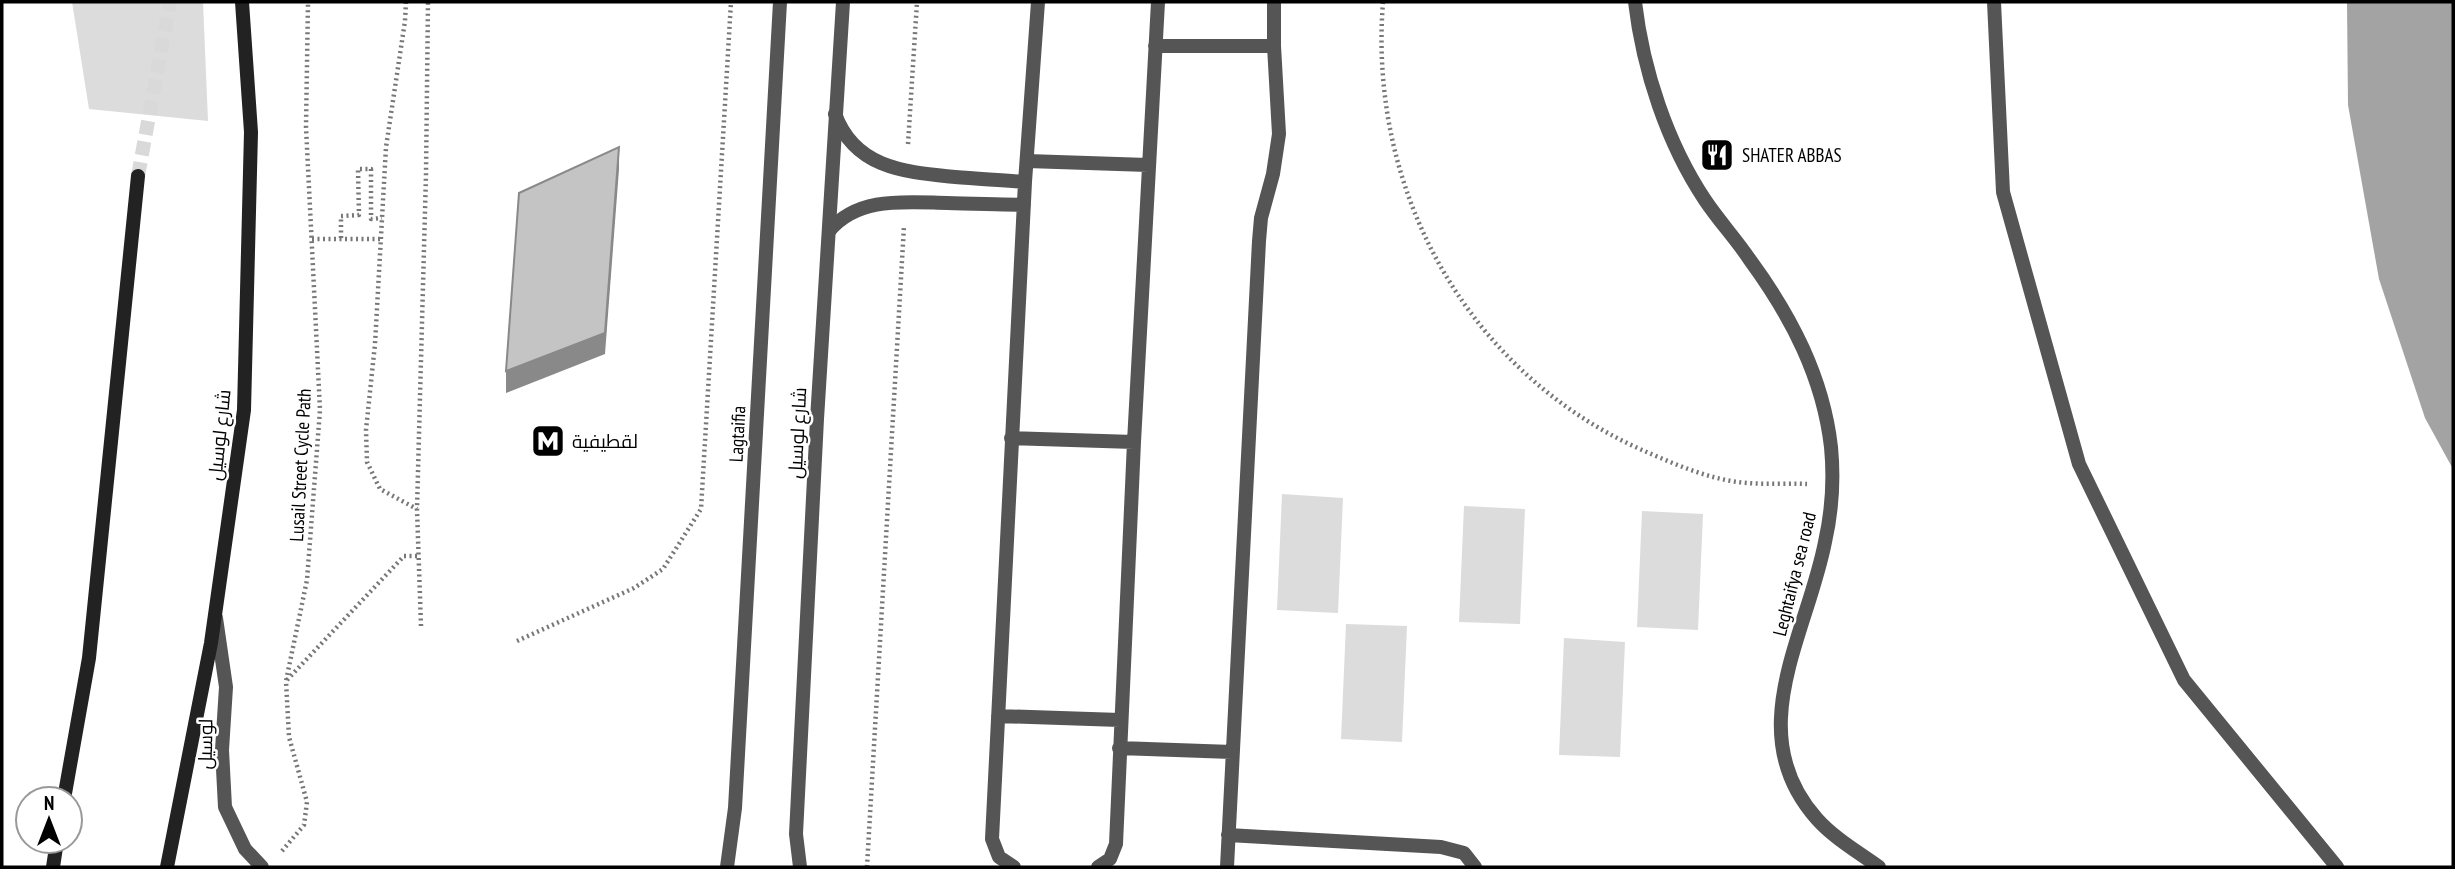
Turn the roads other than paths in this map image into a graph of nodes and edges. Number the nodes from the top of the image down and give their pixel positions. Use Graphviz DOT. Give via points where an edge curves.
graph roads {
  1 [pos="242,2"];
  2 [pos="780,2"];
  3 [pos="843,2"];
  4 [pos="1038,2"];
  5 [pos="1158,2"];
  6 [pos="1275,2"];
  7 [pos="1635,2"];
  8 [pos="1994,2"];
  9 [pos="1155,47"];
  10 [pos="1274,47"];
  11 [pos="835,114"];
  12 [pos="1027,161"];
  13 [pos="1148,165"];
  14 [pos="138,176"];
  15 [pos="1025,182"];
  16 [pos="1024,205"];
  17 [pos="829,231"];
  18 [pos="1011,438"];
  19 [pos="1133,442"];
  20 [pos="215,610"];
  21 [pos="998,716"];
  22 [pos="1120,720"];
  23 [pos="1119,748"];
  24 [pos="1232,751"];
  25 [pos="66,785"];
  26 [pos="1228,835"];
  27 [pos="167,867"];
  28 [pos="262,867"];
  29 [pos="727,867"];
  30 [pos="800,867"];
  31 [pos="1014,867"];
  32 [pos="1098,867"];
  33 [pos="1227,867"];
  34 [pos="1475,867"];
  35 [pos="1879,867"];
  36 [pos="2337,867"];
  1 -- 20 [label="street, شارع لوسيل" via="251,132 244,410"];
  2 -- 29 [label="street, Lagtaifia" via="735,808"];
  3 -- 11 [label="street, شارع لوسيل"];
  4 -- 12 [label="street"];
  5 -- 9 [label="street"];
  6 -- 10 [label="street"];
  7 -- 35 [label="street, Leghtaifya sea road" via="1661,111 1681,156 1704,200 1786,315 1803,346 1826,414 1832,485 1825,544 1784,686 1779,714 1781,743 1800,796 1817,819"];
  8 -- 36 [label="street" via="2003,192 2080,464 2184,680"];
  9 -- 10 [label="street"];
  9 -- 13 [label="street"];
  10 -- 24 [label="street" via="1279,134 1261,218"];
  11 -- 15 [label="street" via="854,145 906,173"];
  11 -- 17 [label="street, شارع لوسيل"];
  12 -- 13 [label="street"];
  12 -- 15 [label="street"];
  13 -- 19 [label="street"];
  14 -- 25 [label="street" via="89,658"];
  15 -- 16 [label="street"];
  16 -- 17 [label="street" via="887,202 853,211"];
  16 -- 18 [label="street"];
  17 -- 30 [label="street, شارع لوسيل" via="796,834"];
  18 -- 19 [label="street"];
  18 -- 21 [label="street"];
  19 -- 22 [label="street"];
  20 -- 27 [label="street, شارع لوسيل"];
  20 -- 28 [label="street, لوسيل" via="226,687 225,807 245,849"];
  21 -- 22 [label="street"];
  21 -- 31 [label="street" via="992,839 999,857"];
  22 -- 23 [label="street"];
  23 -- 24 [label="street"];
  23 -- 32 [label="street" via="1116,844 1110,859"];
  24 -- 26 [label="street"];
  26 -- 33 [label="street"];
  26 -- 34 [label="street" via="1441,847 1464,853"];
}
